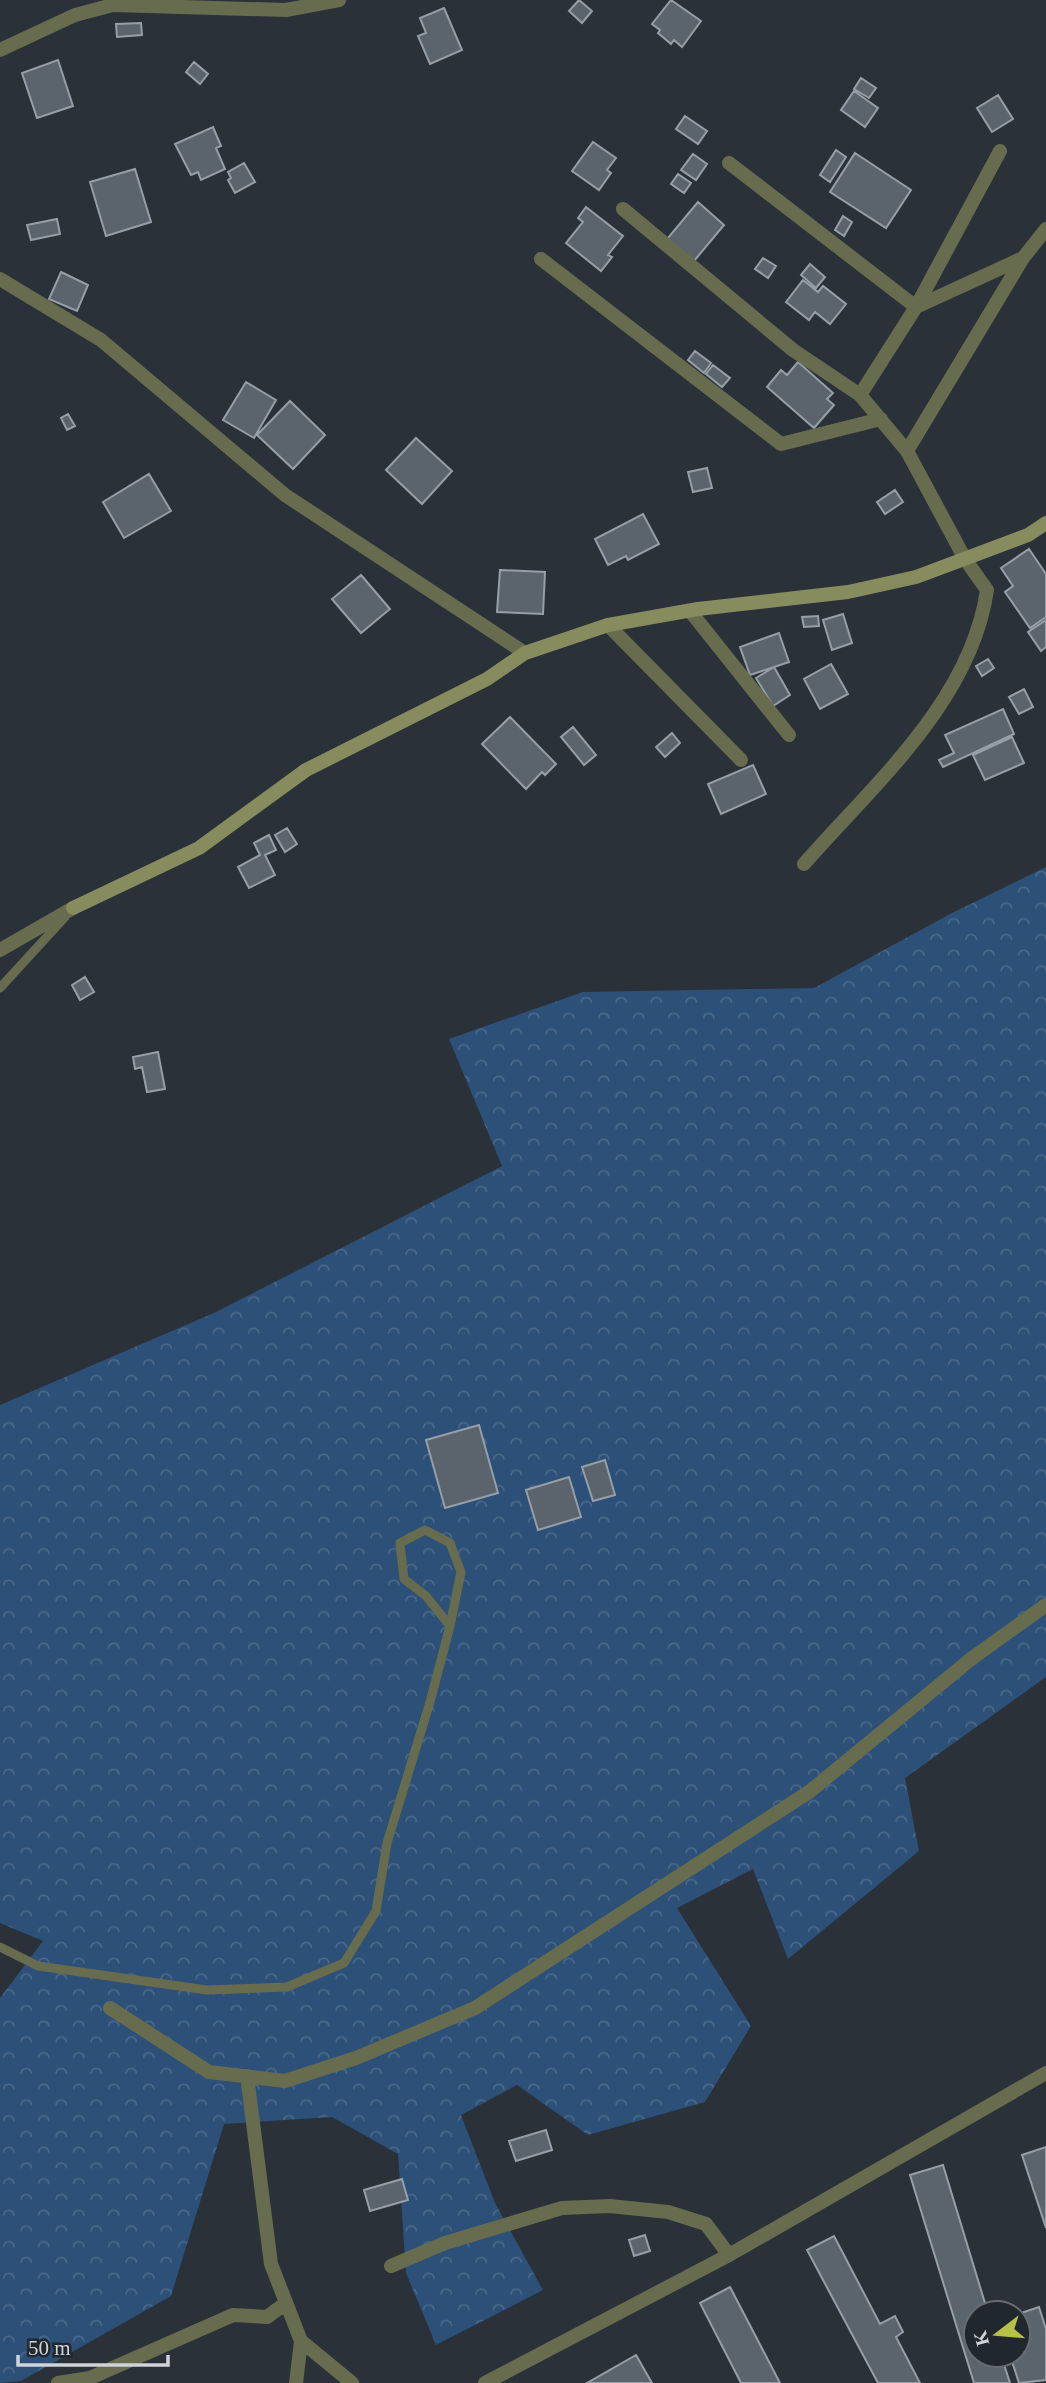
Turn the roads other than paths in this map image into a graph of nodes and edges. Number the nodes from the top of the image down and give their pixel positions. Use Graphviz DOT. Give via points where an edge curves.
graph roads {
  1 [pos="339,0"];
  2 [pos="0,50"];
  3 [pos="1000,150"];
  4 [pos="729,163"];
  5 [pos="623,209"];
  6 [pos="1046,229"];
  7 [pos="541,258"];
  8 [pos="1023,258"];
  9 [pos="0,279"];
  10 [pos="916,307"];
  11 [pos="860,395"];
  12 [pos="881,419"];
  13 [pos="907,451"];
  14 [pos="1046,523"];
  15 [pos="965,559"];
  16 [pos="690,611"];
  17 [pos="608,625"];
  18 [pos="525,653"];
  19 [pos="789,735"];
  20 [pos="741,760"];
  21 [pos="804,864"];
  22 [pos="73,908"];
  23 [pos="0,950"];
  24 [pos="0,988"];
  25 [pos="1046,1605"];
  26 [pos="450,1626"];
  27 [pos="0,1947"];
  28 [pos="110,2008"];
  29 [pos="1046,2073"];
  30 [pos="247,2076"];
  31 [pos="729,2255"];
  32 [pos="391,2266"];
  33 [pos="286,2303"];
  34 [pos="301,2341"];
  35 [pos="58,2383"];
  36 [pos="296,2383"];
  37 [pos="352,2383"];
  38 [pos="485,2383"];
  1 -- 2 [label="street" via="286,10 113,5 75,15"];
  3 -- 10 [label="street"];
  4 -- 10 [label="street"];
  5 -- 11 [label="street" via="793,350"];
  6 -- 8 [label="street"];
  7 -- 12 [label="street" via="782,444"];
  8 -- 10 [label="street"];
  8 -- 13 [label="street"];
  9 -- 18 [label="street" via="102,340 285,495"];
  10 -- 11 [label="street"];
  11 -- 12 [label="street"];
  12 -- 13 [label="street"];
  13 -- 15 [label="street"];
  14 -- 15 [label="street" via="1028,535"];
  15 -- 16 [label="street" via="916,577 848,592"];
  15 -- 21 [label="street" via="986,590 982,620 939,711"];
  16 -- 17 [label="street"];
  16 -- 19 [label="street"];
  17 -- 18 [label="street"];
  17 -- 20 [label="street"];
  18 -- 22 [label="street" via="487,678 306,770 199,848"];
  22 -- 23 [label="street"];
  22 -- 24 [label="lane"];
  25 -- 30 [label="street" via="971,1659 809,1792 475,2008 356,2058 285,2081"];
  26 -- 26 [label="lane" via="461,1572 450,1543 425,1530 400,1543 404,1578"];
  26 -- 27 [label="lane" via="387,1843 376,1911 344,1963 287,1987 207,1990 38,1966"];
  28 -- 30 [label="street" via="209,2072"];
  29 -- 31 [label="street"];
  30 -- 33 [label="street" via="271,2264"];
  31 -- 32 [label="street" via="706,2224 668,2212 610,2206 562,2208"];
  31 -- 38 [label="street"];
  33 -- 34 [label="street"];
  33 -- 35 [label="street" via="267,2317 233,2315 90,2378"];
  34 -- 36 [label="street"];
  34 -- 37 [label="street"];
}
